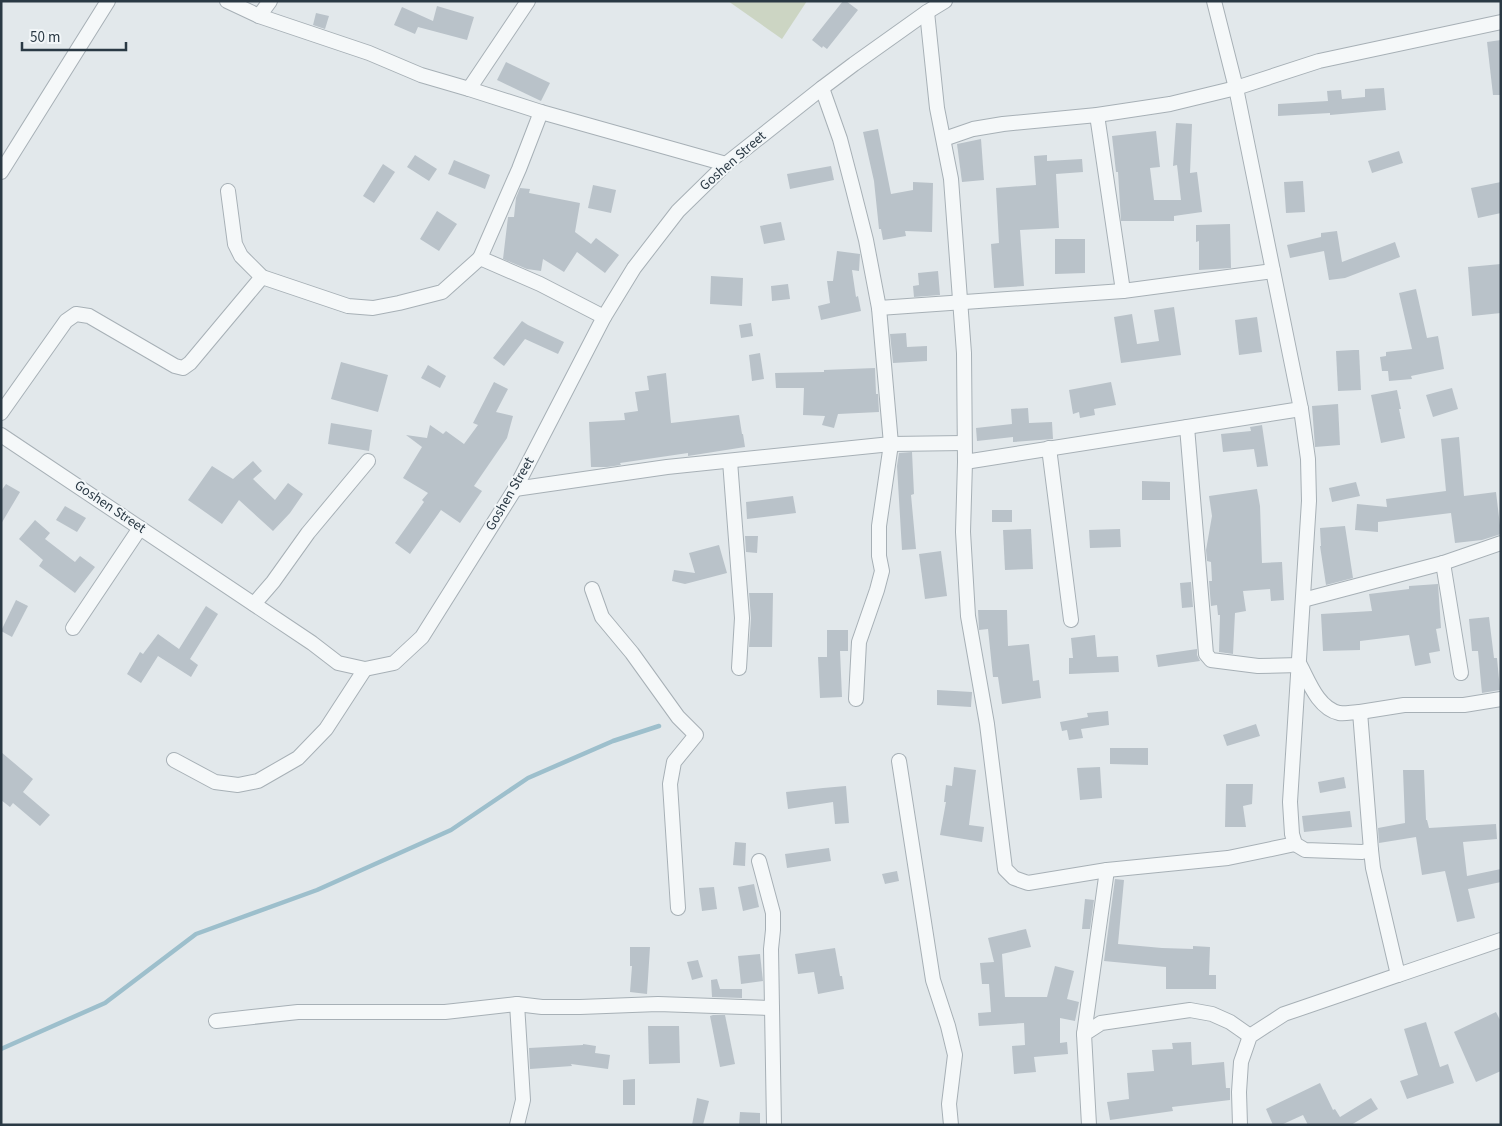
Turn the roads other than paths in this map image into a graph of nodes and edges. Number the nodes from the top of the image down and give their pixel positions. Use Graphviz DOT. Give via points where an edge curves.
graph roads {
  1 [pos="108,1"];
  2 [pos="227,1"];
  3 [pos="270,1"];
  4 [pos="528,1"];
  5 [pos="945,1"];
  6 [pos="1214,1"];
  7 [pos="926,12"];
  8 [pos="259,16"];
  9 [pos="1501,22"];
  10 [pos="822,88"];
  11 [pos="1236,88"];
  12 [pos="469,90"];
  13 [pos="541,112"];
  14 [pos="1097,115"];
  15 [pos="944,139"];
  16 [pos="726,164"];
  17 [pos="1,172"];
  18 [pos="228,191"];
  19 [pos="480,258"];
  20 [pos="1273,271"];
  21 [pos="262,277"];
  22 [pos="1123,291"];
  23 [pos="959,302"];
  24 [pos="880,308"];
  25 [pos="604,317"];
  26 [pos="1301,409"];
  27 [pos="1,413"];
  28 [pos="1187,426"];
  29 [pos="1,435"];
  30 [pos="964,443"];
  31 [pos="891,444"];
  32 [pos="1049,448"];
  33 [pos="368,461"];
  34 [pos="730,461"];
  35 [pos="965,462"];
  36 [pos="515,489"];
  37 [pos="140,528"];
  38 [pos="1501,544"];
  39 [pos="1443,563"];
  40 [pos="592,589"];
  41 [pos="1303,600"];
  42 [pos="254,604"];
  43 [pos="1071,620"];
  44 [pos="73,628"];
  45 [pos="1300,665"];
  46 [pos="739,668"];
  47 [pos="365,669"];
  48 [pos="1461,674"];
  49 [pos="856,699"];
  50 [pos="1501,700"];
  51 [pos="1360,712"];
  52 [pos="174,760"];
  53 [pos="899,761"];
  54 [pos="1295,844"];
  55 [pos="1371,850"];
  56 [pos="759,861"];
  57 [pos="1107,870"];
  58 [pos="678,908"];
  59 [pos="1501,940"];
  60 [pos="1398,975"];
  61 [pos="517,1004"];
  62 [pos="772,1008"];
  63 [pos="216,1021"];
  64 [pos="1084,1034"];
  65 [pos="1250,1036"];
  66 [pos="517,1125"];
  67 [pos="774,1125"];
  68 [pos="951,1125"];
  69 [pos="1089,1125"];
  70 [pos="1240,1125"];
  1 -- 17 [label="street"];
  2 -- 8 [label="street"];
  3 -- 8 [label="street"];
  4 -- 12 [label="street"];
  5 -- 7 [label="street, Goshen Street"];
  6 -- 11 [label="street"];
  7 -- 10 [label="street, Goshen Street"];
  7 -- 15 [label="street" via="937,108"];
  8 -- 12 [label="street"];
  9 -- 11 [label="street" via="1319,61"];
  10 -- 16 [label="street, Goshen Street"];
  10 -- 24 [label="street" via="840,139"];
  11 -- 14 [label="street" via="1170,104"];
  11 -- 20 [label="street"];
  12 -- 13 [label="street"];
  13 -- 16 [label="street"];
  13 -- 19 [label="street" via="520,169"];
  14 -- 15 [label="street" via="973,128"];
  14 -- 22 [label="street"];
  15 -- 23 [label="street" via="951,178"];
  16 -- 25 [label="street, Goshen Street" via="678,211 634,268"];
  18 -- 21 [label="street" via="235,244 241,256"];
  19 -- 21 [label="street" via="442,292 373,308 348,306"];
  19 -- 25 [label="street"];
  20 -- 22 [label="street"];
  20 -- 26 [label="street"];
  21 -- 27 [label="street" via="183,368 89,316 76,314 66,321"];
  22 -- 23 [label="street"];
  23 -- 24 [label="street"];
  23 -- 30 [label="street" via="964,353"];
  24 -- 31 [label="street"];
  25 -- 36 [label="street, Goshen Street"];
  26 -- 28 [label="street"];
  26 -- 41 [label="street" via="1308,459 1309,501"];
  28 -- 32 [label="street"];
  28 -- 45 [label="street" via="1206,654 1211,660 1258,666"];
  29 -- 37 [label="street, Goshen Street"];
  30 -- 31 [label="street"];
  30 -- 35 [label="street"];
  31 -- 34 [label="street"];
  31 -- 49 [label="street" via="878,526 882,571 859,642"];
  32 -- 35 [label="street"];
  32 -- 43 [label="street"];
  33 -- 42 [label="street"];
  34 -- 36 [label="street"];
  34 -- 46 [label="street" via="742,618"];
  35 -- 57 [label="street" via="963,532 968,616 987,724 1005,869 1014,878 1028,883"];
  36 -- 47 [label="street, Goshen Street" via="422,637 394,663"];
  37 -- 42 [label="street, Goshen Street"];
  37 -- 44 [label="street"];
  38 -- 39 [label="street"];
  39 -- 41 [label="street"];
  39 -- 48 [label="street"];
  40 -- 58 [label="street" via="602,617 696,735 674,762 670,784"];
  41 -- 45 [label="street"];
  42 -- 47 [label="street, Goshen Street" via="338,663"];
  45 -- 51 [label="street" via="1316,695 1328,708 1340,713"];
  45 -- 54 [label="street" via="1290,802"];
  47 -- 52 [label="street" via="326,729 298,758 258,781 238,785 216,782"];
  50 -- 51 [label="street" via="1464,705 1404,705"];
  51 -- 55 [label="street"];
  53 -- 68 [label="street" via="933,980 955,1055 949,1104"];
  54 -- 55 [label="street" via="1305,850"];
  54 -- 57 [label="street" via="1228,858"];
  55 -- 60 [label="street"];
  56 -- 62 [label="street" via="772,913"];
  57 -- 64 [label="street"];
  59 -- 60 [label="street"];
  60 -- 65 [label="street" via="1284,1014"];
  61 -- 62 [label="street" via="542,1007 658,1004"];
  61 -- 63 [label="street" via="445,1012 298,1012"];
  61 -- 66 [label="street" via="523,1100"];
  62 -- 67 [label="street"];
  64 -- 65 [label="street" via="1101,1023 1190,1010 1212,1014"];
  64 -- 69 [label="street"];
  65 -- 70 [label="street" via="1241,1062"];
}
